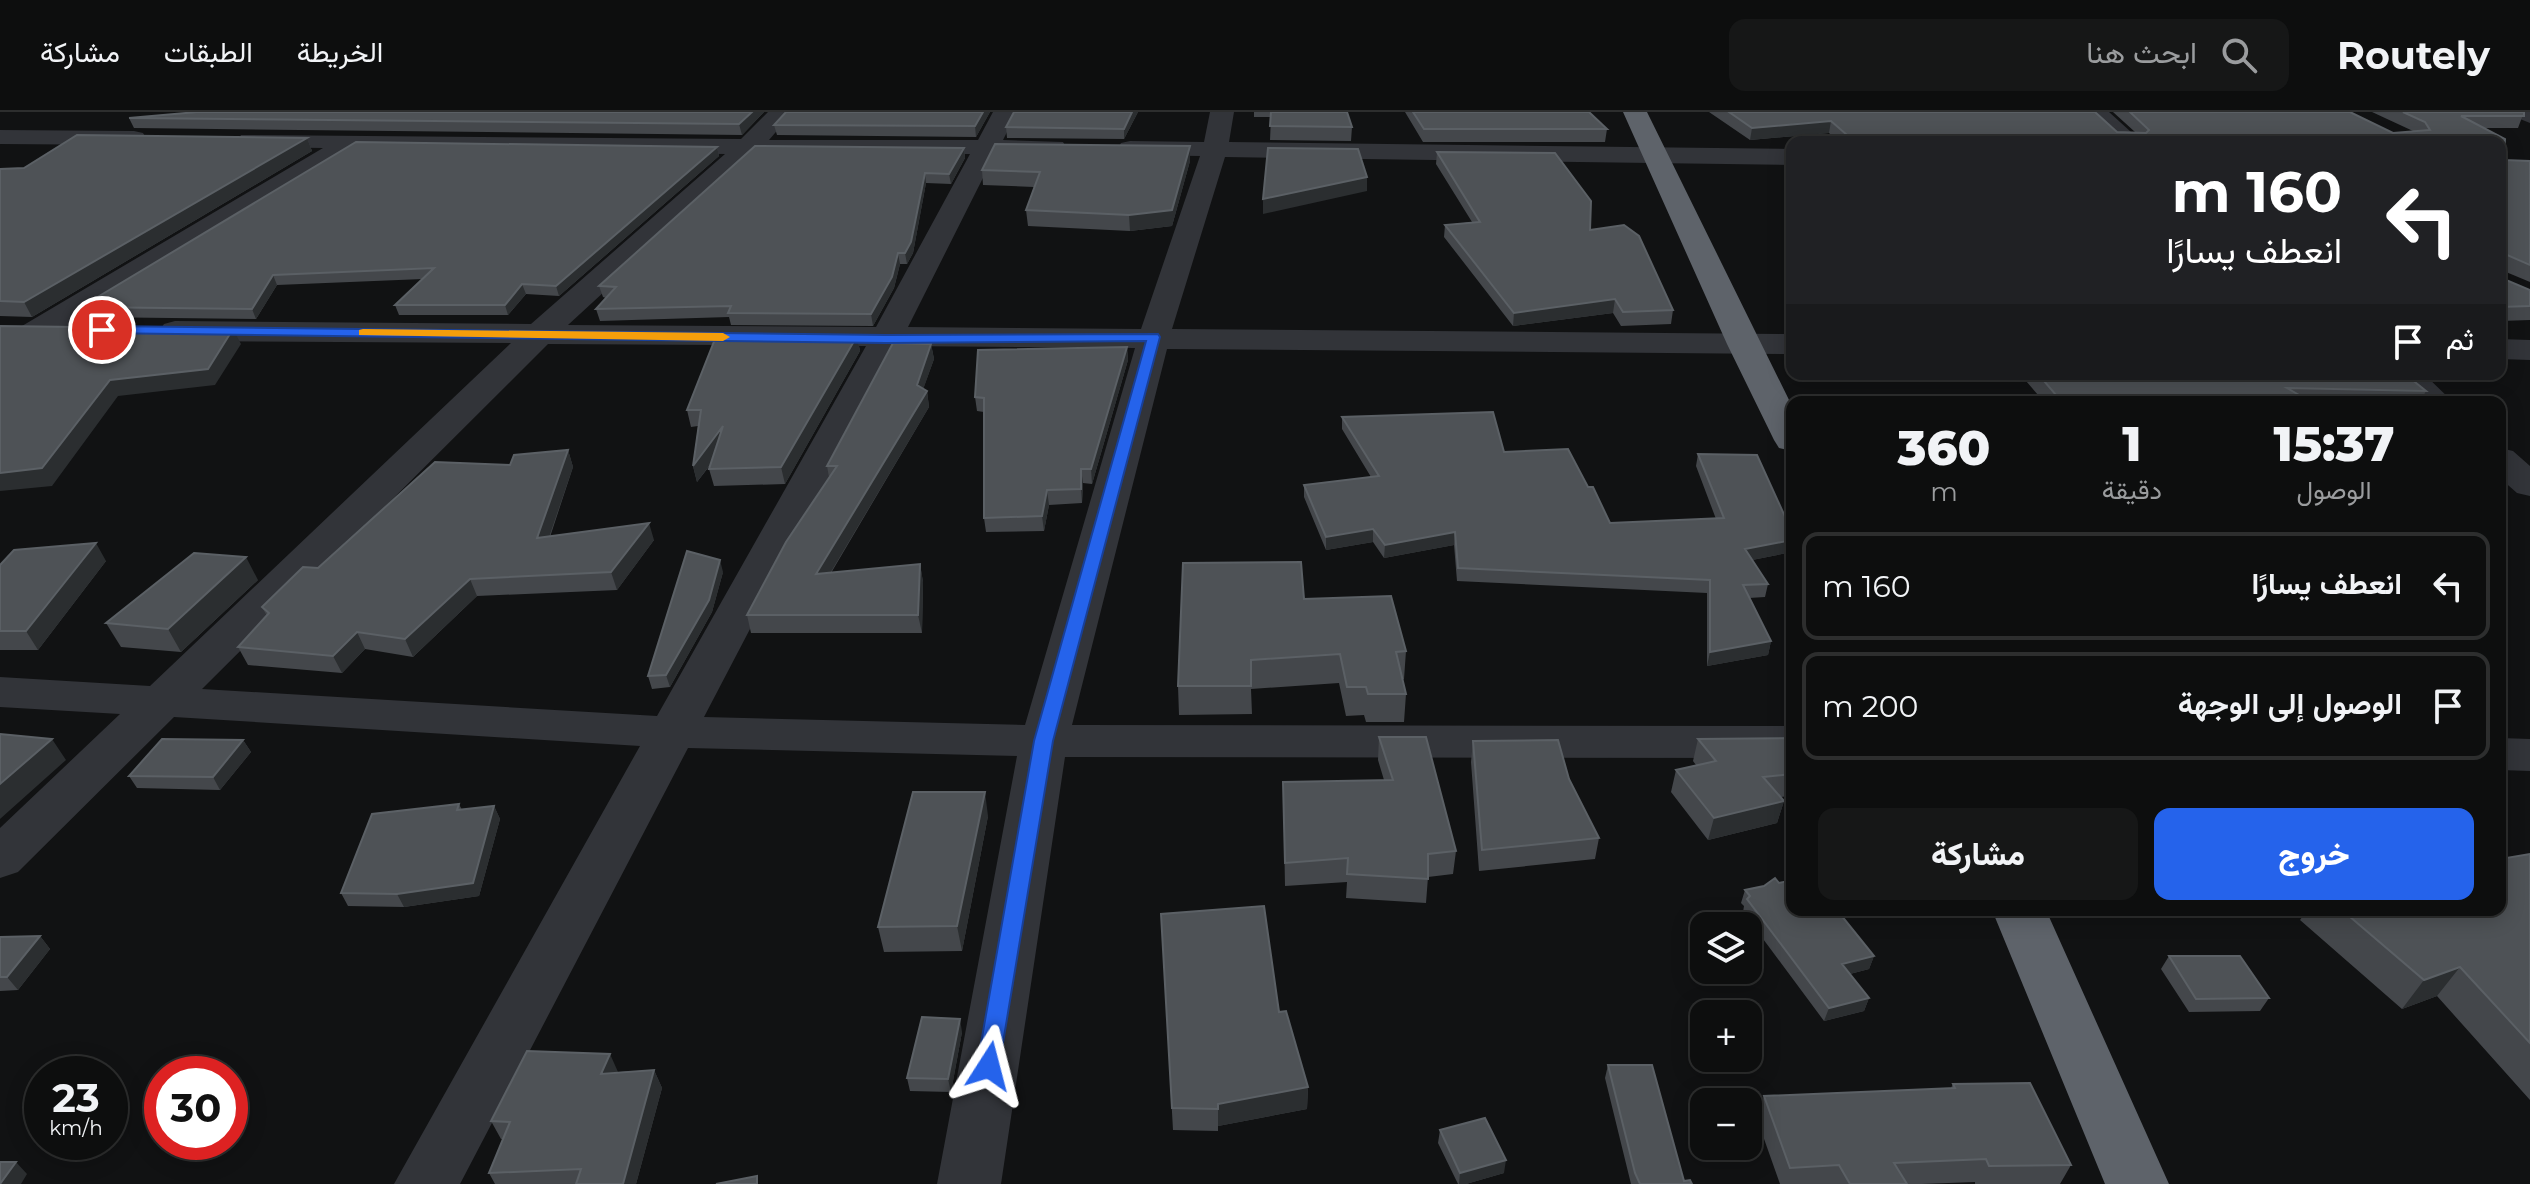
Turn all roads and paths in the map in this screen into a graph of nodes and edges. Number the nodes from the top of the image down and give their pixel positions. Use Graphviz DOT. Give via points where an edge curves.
graph roads {
  1 [pos="399,112"];
  2 [pos="781,112"];
  3 [pos="1635,112"];
  4 [pos="2095,112"];
  5 [pos="2523,112"];
  6 [pos="2530,116"];
  7 [pos="995,129"];
  8 [pos="1219,131"];
  9 [pos="2123,136"];
  10 [pos="0,137"];
  11 [pos="153,139"];
  12 [pos="230,140"];
  13 [pos="352,142"];
  14 [pos="748,147"];
  15 [pos="1077,148"];
  16 [pos="1108,148"];
  17 [pos="1655,156"];
  18 [pos="1786,157"];
  19 [pos="0,329"];
  20 [pos="40,329"];
  21 [pos="102,330"];
  22 [pos="149,330"];
  23 [pos="538,335"];
  24 [pos="1154,337"];
  25 [pos="886,339"];
  26 [pos="1743,344"];
  27 [pos="1786,344"];
  28 [pos="2506,349"];
  29 [pos="2530,350"];
  30 [pos="0,353"];
  31 [pos="2411,380"];
  32 [pos="2429,396"];
  33 [pos="1786,428"];
  34 [pos="2506,464"];
  35 [pos="2530,485"];
  36 [pos="0,692"];
  37 [pos="160,700"];
  38 [pos="672,732"];
  39 [pos="1044,741"];
  40 [pos="1786,742"];
  41 [pos="2506,754"];
  42 [pos="2530,755"];
  43 [pos="0,859"];
  44 [pos="2022,916"];
  45 [pos="426,1184"];
  46 [pos="969,1184"];
  47 [pos="2137,1184"];
  1 -- 13 [label="street"];
  2 -- 14 [label="street"];
  3 -- 17 [label="highway"];
  4 -- 9 [label="street"];
  5 -- 6 [label="street"];
  7 -- 14 [label="street"];
  7 -- 15 [label="street"];
  7 -- 25 [label="street"];
  8 -- 16 [label="street"];
  8 -- 17 [label="street"];
  8 -- 24 [label="street"];
  10 -- 11 [label="street"];
  12 -- 13 [label="street"];
  13 -- 14 [label="street"];
  13 -- 20 [label="street"];
  14 -- 23 [label="street"];
  17 -- 18 [label="street"];
  17 -- 26 [label="highway"];
  19 -- 20 [label="street"];
  20 -- 21 [label="street"];
  20 -- 30 [label="street"];
  22 -- 23 [label="street"];
  23 -- 25 [label="street"];
  23 -- 37 [label="street"];
  24 -- 25 [label="street"];
  24 -- 26 [label="street"];
  24 -- 39 [label="street"];
  25 -- 38 [label="street"];
  26 -- 27 [label="street"];
  26 -- 33 [label="highway"];
  28 -- 29 [label="street"];
  31 -- 32 [label="street"];
  34 -- 35 [label="street"];
  36 -- 37 [label="street"];
  37 -- 38 [label="street"];
  37 -- 43 [label="street"];
  38 -- 39 [label="street"];
  38 -- 45 [label="street"];
  39 -- 40 [label="street"];
  39 -- 46 [label="street"];
  41 -- 42 [label="street"];
  44 -- 47 [label="highway"];
}
